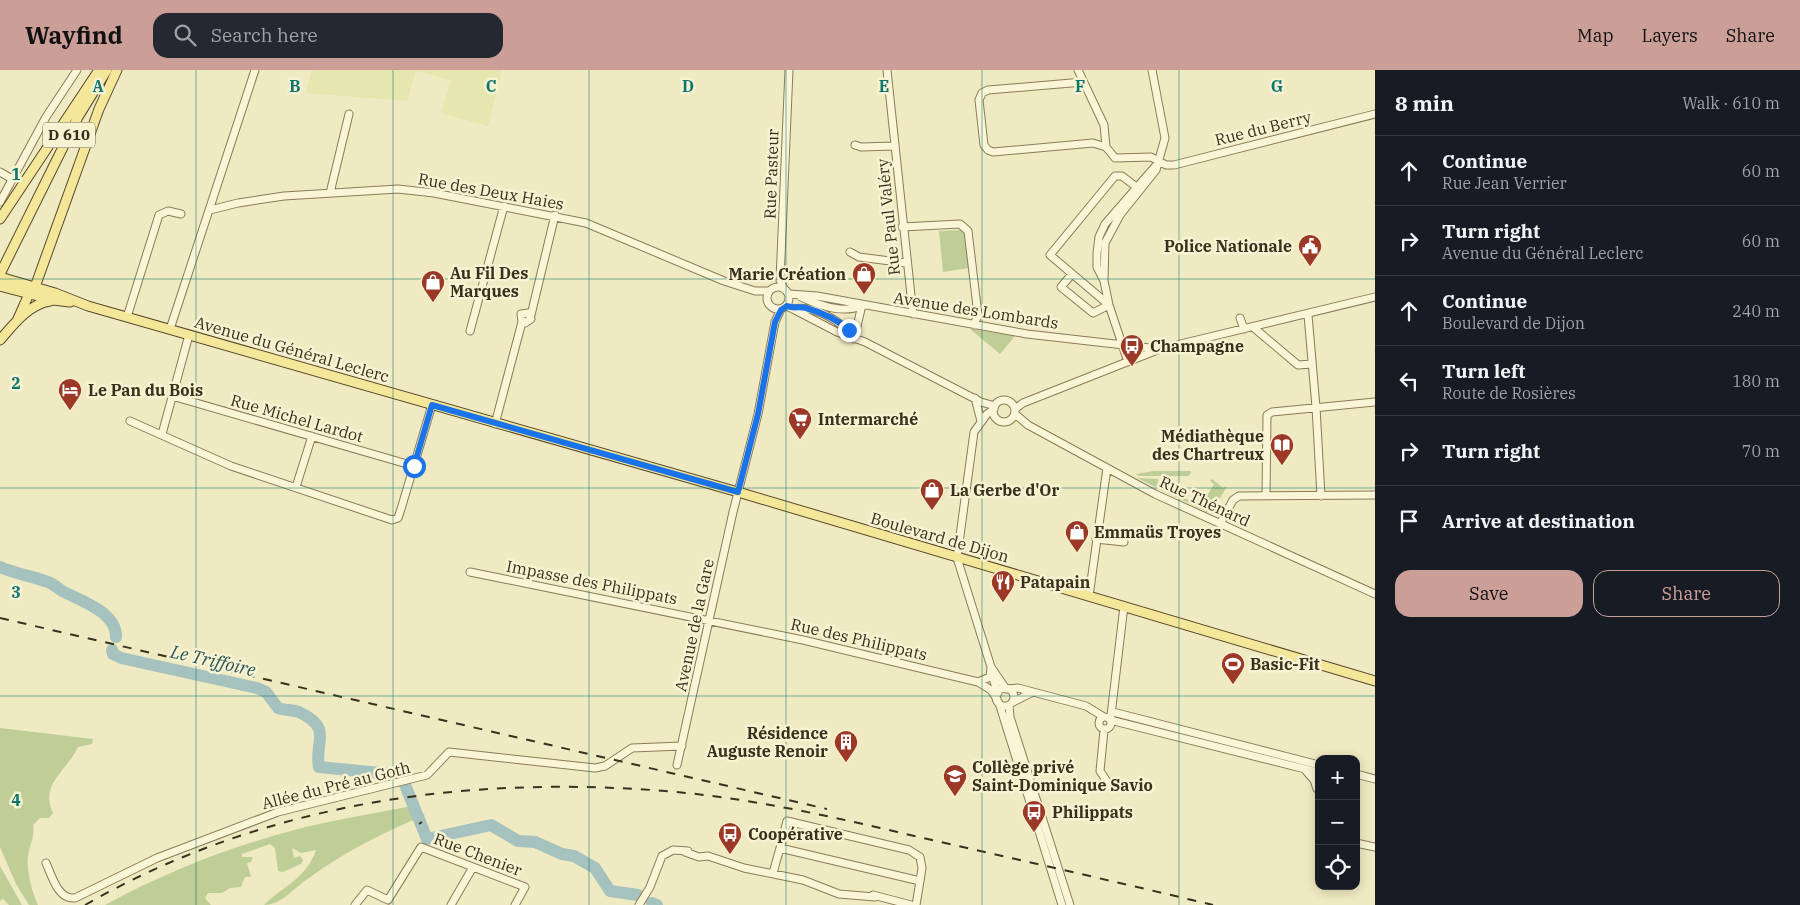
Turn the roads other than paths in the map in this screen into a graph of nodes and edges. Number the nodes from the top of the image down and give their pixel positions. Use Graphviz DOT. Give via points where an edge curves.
graph roads {
  1 [pos="77,70"];
  2 [pos="99,70"];
  3 [pos="107,70"];
  4 [pos="117,70"];
  5 [pos="255,70"];
  6 [pos="789,70"];
  7 [pos="887,70"];
  8 [pos="1078,70"];
  9 [pos="1152,70"];
  10 [pos="1083,82"];
  11 [pos="349,114"];
  12 [pos="1375,114"];
  13 [pos="855,145"];
  14 [pos="894,146"];
  15 [pos="1106,147"];
  16 [pos="1158,162"];
  17 [pos="0,172"];
  18 [pos="12,179"];
  19 [pos="1135,186"];
  20 [pos="330,193"];
  21 [pos="0,202"];
  22 [pos="504,206"];
  23 [pos="210,210"];
  24 [pos="181,214"];
  25 [pos="555,215"];
  26 [pos="0,219"];
  27 [pos="902,226"];
  28 [pos="850,252"];
  29 [pos="906,263"];
  30 [pos="1072,274"];
  31 [pos="0,276"];
  32 [pos="780,280"];
  33 [pos="1104,281"];
  34 [pos="0,286"];
  35 [pos="20,286"];
  36 [pos="772,289"];
  37 [pos="32,290"];
  38 [pos="755,291"];
  39 [pos="790,292"];
  40 [pos="1375,297"];
  41 [pos="53,300"];
  42 [pos="80,304"];
  43 [pos="769,305"];
  44 [pos="862,305"];
  45 [pos="1109,305"];
  46 [pos="787,308"];
  47 [pos="913,314"];
  48 [pos="1308,315"];
  49 [pos="127,317"];
  50 [pos="1240,318"];
  51 [pos="17,321"];
  52 [pos="775,322"];
  53 [pos="974,325"];
  54 [pos="1253,327"];
  55 [pos="170,329"];
  56 [pos="1244,329"];
  57 [pos="470,331"];
  58 [pos="189,335"];
  59 [pos="854,339"];
  60 [pos="0,340"];
  61 [pos="1122,345"];
  62 [pos="1160,349"];
  63 [pos="1128,362"];
  64 [pos="1312,364"];
  65 [pos="172,396"];
  66 [pos="975,398"];
  67 [pos="1011,402"];
  68 [pos="1375,402"];
  69 [pos="1024,403"];
  70 [pos="432,405"];
  71 [pos="994,407"];
  72 [pos="1316,407"];
  73 [pos="1013,414"];
  74 [pos="996,418"];
  75 [pos="130,421"];
  76 [pos="1025,423"];
  77 [pos="495,424"];
  78 [pos="979,424"];
  79 [pos="162,434"];
  80 [pos="312,436"];
  81 [pos="414,466"];
  82 [pos="1107,468"];
  83 [pos="296,487"];
  84 [pos="738,492"];
  85 [pos="1375,495"];
  86 [pos="1266,496"];
  87 [pos="1321,496"];
  88 [pos="1220,524"];
  89 [pos="1096,539"];
  90 [pos="1124,542"];
  91 [pos="958,558"];
  92 [pos="470,572"];
  93 [pos="1375,594"];
  94 [pos="1089,596"];
  95 [pos="1124,606"];
  96 [pos="708,620"];
  97 [pos="990,669"];
  98 [pos="1375,681"];
  99 [pos="978,682"];
  100 [pos="1007,689"];
  101 [pos="1031,694"];
  102 [pos="998,698"];
  103 [pos="1011,703"];
  104 [pos="1107,718"];
  105 [pos="1140,728"];
  106 [pos="1107,729"];
  107 [pos="682,746"];
  108 [pos="1315,764"];
  109 [pos="678,765"];
  110 [pos="1303,770"];
  111 [pos="1315,773"];
  112 [pos="1360,775"];
  113 [pos="1375,779"];
  114 [pos="1315,783"];
  115 [pos="1110,786"];
  116 [pos="1360,844"];
  117 [pos="1375,847"];
  118 [pos="780,848"];
  119 [pos="46,863"];
  120 [pos="473,867"];
  121 [pos="773,873"];
  122 [pos="920,882"];
  123 [pos="355,905"];
  124 [pos="450,905"];
  125 [pos="515,905"];
  126 [pos="639,905"];
  127 [pos="911,905"];
  128 [pos="916,905"];
  129 [pos="1062,905"];
  130 [pos="1070,905"];
  1 -- 18 [label="street" via="46,117"];
  2 -- 26 [label="main road"];
  3 -- 31 [label="main road, D 610" via="78,117"];
  4 -- 37 [label="main road" via="99,109"];
  5 -- 23 [label="street"];
  6 -- 32 [label="street, Rue Pasteur"];
  7 -- 14 [label="street, Rue Paul Valéry"];
  8 -- 10 [label="street"];
  9 -- 16 [label="street" via="1165,138"];
  10 -- 15 [label="street" via="1104,125"];
  10 -- 15 [label="street" via="982,93 979,100 984,145 993,152 1094,143"];
  11 -- 20 [label="street"];
  12 -- 16 [label="street, Rue du Berry" via="1174,165"];
  13 -- 14 [label="street, Rue Paul Valéry"];
  14 -- 27 [label="street, Rue Paul Valéry"];
  15 -- 16 [label="street, Rue du Berry" via="1115,158 1151,157"];
  16 -- 19 [label="street"];
  16 -- 33 [label="street" via="1156,170 1112,227 1105,243"];
  17 -- 18 [label="street"];
  18 -- 21 [label="street"];
  19 -- 30 [label="street" via="1122,176 1115,176 1050,255"];
  19 -- 33 [label="street" via="1105,224 1099,237 1097,267"];
  20 -- 22 [label="street, Rue des Deux Haies" via="398,190"];
  20 -- 23 [label="street, Rue des Deux Haies" via="275,197"];
  22 -- 25 [label="street, Rue des Deux Haies"];
  22 -- 57 [label="street"];
  23 -- 55 [label="street"];
  24 -- 49 [label="street" via="168,211 159,214"];
  25 -- 38 [label="street, Rue des Deux Haies" via="586,223"];
  25 -- 77 [label="street" via="529,322 522,322"];
  27 -- 29 [label="street, Rue Paul Valéry"];
  27 -- 53 [label="street" via="960,224 968,231 978,315"];
  28 -- 29 [label="street" via="859,257"];
  29 -- 47 [label="street, Rue Paul Valéry"];
  30 -- 45 [label="street"];
  30 -- 45 [label="street" via="1061,287 1093,313"];
  31 -- 35 [label="main road"];
  32 -- 36 [label="street"];
  32 -- 39 [label="street, Rue Pasteur"];
  33 -- 45 [label="street"];
  34 -- 35 [label="main road"];
  35 -- 37 [label="main road"];
  36 -- 38 [label="street, Rue des Deux Haies"];
  36 -- 39 [label="street, Rue des Deux Haies"];
  36 -- 43 [label="street"];
  37 -- 41 [label="main road, Avenue du Général Leclerc"];
  37 -- 42 [label="main road, Avenue du Général Leclerc"];
  37 -- 51 [label="main road"];
  38 -- 43 [label="street, Rue des Deux Haies"];
  39 -- 44 [label="street, Avenue des Lombards" via="817,305 853,310"];
  39 -- 46 [label="street"];
  40 -- 48 [label="street, Avenue des Lombards"];
  41 -- 42 [label="main road, Avenue du Général Leclerc"];
  41 -- 51 [label="main road" via="38,304"];
  42 -- 49 [label="main road, Avenue du Général Leclerc"];
  43 -- 46 [label="street"];
  43 -- 52 [label="street"];
  44 -- 47 [label="street, Avenue des Lombards"];
  44 -- 59 [label="street"];
  45 -- 61 [label="street"];
  46 -- 52 [label="street"];
  46 -- 59 [label="street"];
  47 -- 53 [label="street, Avenue des Lombards"];
  48 -- 54 [label="street, Avenue des Lombards"];
  48 -- 64 [label="street"];
  49 -- 55 [label="main road, Avenue du Général Leclerc"];
  50 -- 56 [label="street"];
  51 -- 60 [label="main road"];
  52 -- 84 [label="street, Avenue de la Gare" via="758,414"];
  53 -- 61 [label="street, Avenue des Lombards"];
  54 -- 56 [label="street, Avenue des Lombards"];
  54 -- 64 [label="street" via="1298,365"];
  55 -- 58 [label="main road, Avenue du Général Leclerc"];
  56 -- 62 [label="street, Avenue des Lombards"];
  58 -- 65 [label="street"];
  58 -- 70 [label="main road, Avenue du Général Leclerc"];
  59 -- 66 [label="street"];
  61 -- 62 [label="street, Avenue des Lombards"];
  61 -- 63 [label="street"];
  62 -- 63 [label="street, Avenue des Lombards"];
  63 -- 69 [label="street, Avenue des Lombards"];
  64 -- 72 [label="street"];
  65 -- 79 [label="street"];
  65 -- 80 [label="street, Rue Michel Lardot"];
  66 -- 71 [label="street"];
  66 -- 78 [label="street"];
  67 -- 69 [label="street, Avenue des Lombards"];
  67 -- 71 [label="street" via="1002,400"];
  67 -- 73 [label="street"];
  68 -- 72 [label="street"];
  69 -- 73 [label="street, Avenue des Lombards"];
  69 -- 76 [label="street"];
  70 -- 77 [label="main road, Avenue du Général Leclerc"];
  70 -- 81 [label="street"];
  71 -- 74 [label="street"];
  71 -- 78 [label="street"];
  72 -- 86 [label="street" via="1267,415"];
  72 -- 87 [label="street"];
  73 -- 74 [label="street" via="1006,421"];
  73 -- 76 [label="street, Rue Thénard"];
  74 -- 78 [label="street"];
  75 -- 79 [label="street"];
  76 -- 82 [label="street, Rue Thénard"];
  77 -- 84 [label="main road, Boulevard de Dijon"];
  78 -- 91 [label="street" via="973,438"];
  79 -- 83 [label="street" via="231,466"];
  80 -- 81 [label="street, Rue Michel Lardot"];
  80 -- 83 [label="street"];
  81 -- 83 [label="street" via="398,518 392,520"];
  82 -- 88 [label="street, Rue Thénard"];
  82 -- 89 [label="street"];
  84 -- 91 [label="main road, Boulevard de Dijon"];
  84 -- 96 [label="street, Avenue de la Gare"];
  85 -- 87 [label="street"];
  86 -- 87 [label="street"];
  86 -- 88 [label="street" via="1239,496 1233,500"];
  88 -- 93 [label="street, Rue Thénard"];
  89 -- 90 [label="street"];
  89 -- 94 [label="street"];
  91 -- 94 [label="main road, Boulevard de Dijon"];
  91 -- 97 [label="street"];
  92 -- 96 [label="street, Impasse des Philippats"];
  94 -- 95 [label="main road, Boulevard de Dijon"];
  95 -- 98 [label="main road, Boulevard de Dijon"];
  95 -- 104 [label="street"];
  96 -- 99 [label="street, Rue des Philippats"];
  96 -- 107 [label="street, Avenue de la Gare"];
  97 -- 99 [label="street" via="990,677"];
  97 -- 100 [label="street"];
  97 -- 102 [label="street"];
  99 -- 102 [label="street, Rue des Philippats"];
  100 -- 101 [label="street" via="1018,688"];
  100 -- 102 [label="street"];
  100 -- 103 [label="street" via="1014,694"];
  101 -- 103 [label="street"];
  101 -- 104 [label="street" via="1078,705 1092,715"];
  102 -- 103 [label="street" via="1004,706"];
  102 -- 129 [label="street"];
  103 -- 130 [label="street" via="1010,718"];
  104 -- 105 [label="street"];
  104 -- 106 [label="street"];
  104 -- 106 [label="street"];
  104 -- 108 [label="street" via="1124,717"];
  105 -- 106 [label="street" via="1120,726"];
  105 -- 110 [label="street"];
  106 -- 115 [label="street" via="1100,771"];
  107 -- 109 [label="street, Avenue de la Gare"];
  107 -- 119 [label="street, Allée du Pré au Goth" via="632,748 605,766 595,768 454,752 444,756 432,773 278,812 157,858 76,898 64,895"];
  110 -- 111 [label="street"];
  110 -- 114 [label="street" via="1312,776"];
  112 -- 113 [label="street"];
  116 -- 117 [label="street"];
  118 -- 121 [label="street"];
  118 -- 122 [label="street"];
  118 -- 122 [label="street" via="787,822 797,824 917,854 922,862"];
  120 -- 123 [label="street, Rue Chenier" via="421,847 388,900 368,890"];
  120 -- 124 [label="street"];
  120 -- 125 [label="street, Rue Chenier" via="526,887"];
  121 -- 126 [label="street" via="672,850 659,859 650,887"];
  121 -- 127 [label="street"];
  122 -- 128 [label="street"];
}
